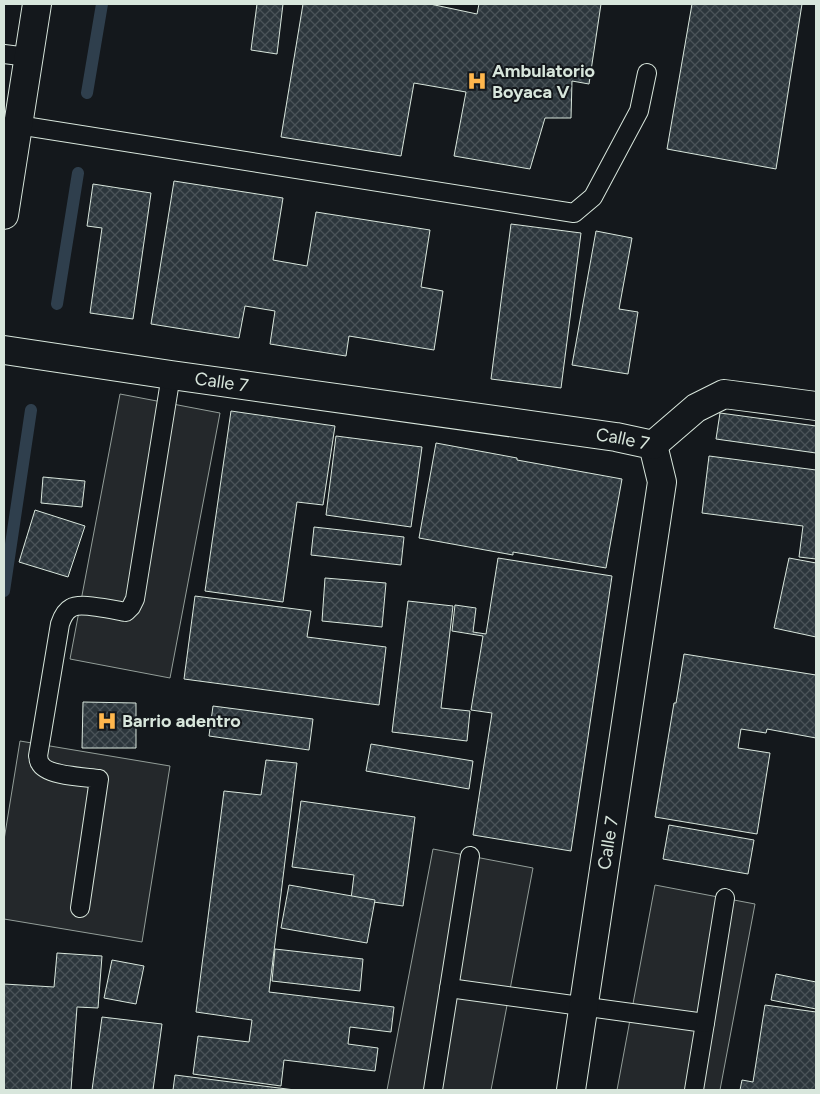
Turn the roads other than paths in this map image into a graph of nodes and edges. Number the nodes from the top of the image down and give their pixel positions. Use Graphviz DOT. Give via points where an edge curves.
graph roads {
  1 [pos="37,4"];
  2 [pos="16,56"];
  3 [pos="647,73"];
  4 [pos="18,125"];
  5 [pos="4,215"];
  6 [pos="4,350"];
  7 [pos="172,375"];
  8 [pos="816,406"];
  9 [pos="653,445"];
  10 [pos="470,856"];
  11 [pos="725,898"];
  12 [pos="80,908"];
  13 [pos="449,988"];
  14 [pos="584,1006"];
  15 [pos="705,1023"];
  16 [pos="433,1090"];
  17 [pos="571,1090"];
  18 [pos="694,1090"];
  1 -- 2 [label="street"];
  2 -- 4 [label="street"];
  3 -- 4 [label="lane" via="640,110 593,197 574,213"];
  4 -- 5 [label="street"];
  6 -- 7 [label="street, Calle 7"];
  7 -- 9 [label="street, Calle 7"];
  7 -- 12 [label="lane" via="135,599 126,612 80,605 71,608 64,615 58,633 38,756 40,764 54,773 99,779"];
  8 -- 9 [label="street" via="724,394 696,408"];
  9 -- 14 [label="street, Calle 7" via="662,482"];
  10 -- 13 [label="lane"];
  11 -- 15 [label="lane"];
  13 -- 14 [label="lane"];
  13 -- 16 [label="lane"];
  14 -- 15 [label="lane"];
  14 -- 17 [label="street, Calle 7"];
  15 -- 18 [label="lane"];
}
